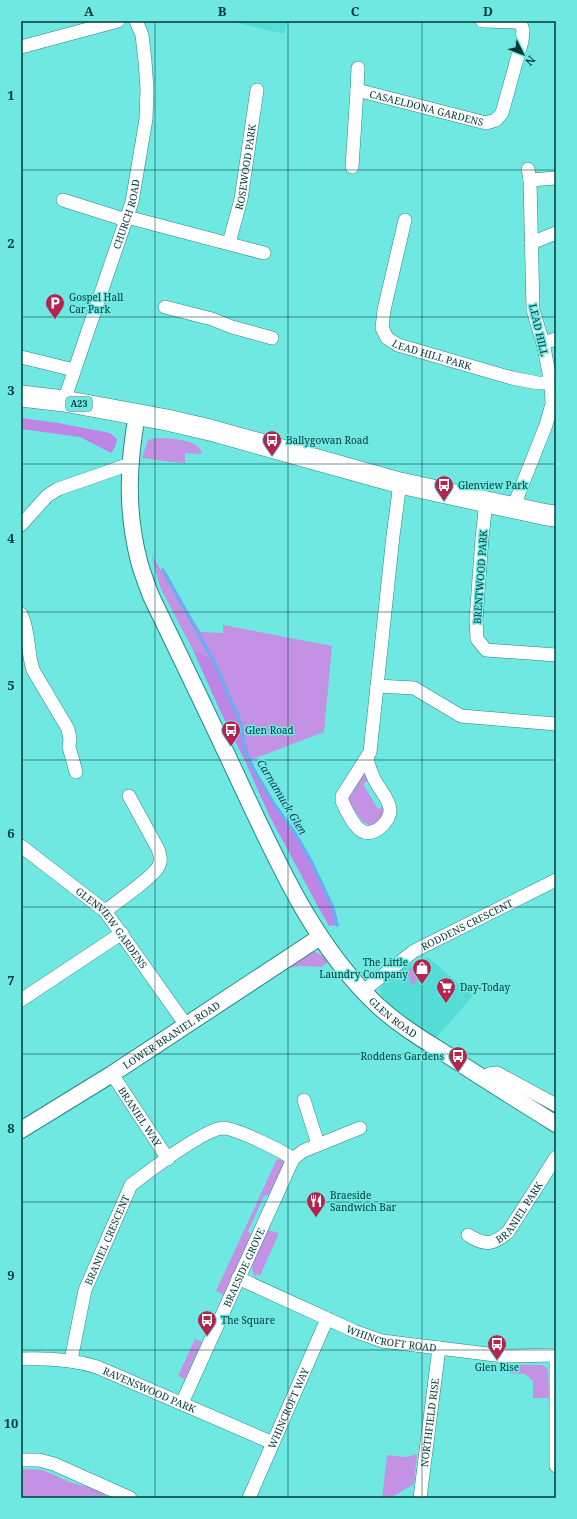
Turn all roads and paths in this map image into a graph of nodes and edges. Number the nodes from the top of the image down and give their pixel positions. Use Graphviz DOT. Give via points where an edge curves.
graph roads {
  1 [pos="118,21"];
  2 [pos="136,21"];
  3 [pos="482,21"];
  4 [pos="503,22"];
  5 [pos="520,22"];
  6 [pos="21,47"];
  7 [pos="358,68"];
  8 [pos="257,90"];
  9 [pos="357,90"];
  10 [pos="352,167"];
  11 [pos="556,178"];
  12 [pos="63,200"];
  13 [pos="127,218"];
  14 [pos="405,220"];
  15 [pos="556,233"];
  16 [pos="531,243"];
  17 [pos="229,244"];
  18 [pos="264,252"];
  19 [pos="165,308"];
  20 [pos="272,338"];
  21 [pos="556,339"];
  22 [pos="543,343"];
  23 [pos="21,357"];
  24 [pos="74,370"];
  25 [pos="551,383"];
  26 [pos="21,396"];
  27 [pos="64,401"];
  28 [pos="137,414"];
  29 [pos="130,464"];
  30 [pos="400,483"];
  31 [pos="486,502"];
  32 [pos="513,508"];
  33 [pos="26,512"];
  34 [pos="556,516"];
  35 [pos="21,525"];
  36 [pos="21,614"];
  37 [pos="556,655"];
  38 [pos="378,686"];
  39 [pos="556,724"];
  40 [pos="367,758"];
  41 [pos="76,772"];
  42 [pos="129,796"];
  43 [pos="21,846"];
  44 [pos="556,880"];
  45 [pos="105,911"];
  46 [pos="122,933"];
  47 [pos="320,937"];
  48 [pos="363,991"];
  49 [pos="21,1000"];
  50 [pos="186,1025"];
  51 [pos="112,1074"];
  52 [pos="483,1079"];
  53 [pos="304,1100"];
  54 [pos="556,1105"];
  55 [pos="556,1124"];
  56 [pos="360,1128"];
  57 [pos="21,1130"];
  58 [pos="318,1144"];
  59 [pos="556,1157"];
  60 [pos="168,1158"];
  61 [pos="293,1159"];
  62 [pos="468,1235"];
  63 [pos="238,1278"];
  64 [pos="327,1319"];
  65 [pos="439,1348"];
  66 [pos="556,1355"];
  67 [pos="21,1359"];
  68 [pos="556,1359"];
  69 [pos="71,1360"];
  70 [pos="182,1403"];
  71 [pos="273,1443"];
  72 [pos="21,1460"];
  73 [pos="556,1466"];
  74 [pos="115,1495"];
  75 [pos="130,1498"];
  76 [pos="249,1498"];
  77 [pos="420,1498"];
  1 -- 6 [label="street"];
  2 -- 13 [label="street, CHURCH ROAD" via="142,35 146,61 146,119"];
  3 -- 4 [label="street"];
  4 -- 5 [label="street"];
  5 -- 9 [label="street, CASAELDONA GARDENS" via="523,30 522,41 502,113 496,120 486,123"];
  7 -- 9 [label="street, CASAELDONA GARDENS"];
  8 -- 17 [label="street, ROSEWOOD PARK" via="241,199"];
  9 -- 10 [label="street, CASAELDONA GARDENS"];
  11 -- 16 [label="street, LEAD HILL" via="529,175"];
  12 -- 13 [label="street"];
  13 -- 17 [label="street"];
  13 -- 24 [label="street, CHURCH ROAD"];
  14 -- 25 [label="street, LEAD HILL PARK" via="384,310 382,328 387,338 398,345 512,378"];
  15 -- 16 [label="street"];
  16 -- 22 [label="street, LEAD HILL" via="533,310"];
  17 -- 18 [label="street"];
  19 -- 20 [label="street" via="212,318 232,327"];
  21 -- 22 [label="street"];
  22 -- 25 [label="street, LEAD HILL"];
  23 -- 24 [label="street"];
  24 -- 27 [label="street, CHURCH ROAD"];
  25 -- 32 [label="street, LEAD HILL" via="550,411"];
  26 -- 27 [label="main road, A23"];
  27 -- 28 [label="main road, A23"];
  28 -- 29 [label="street, GLEN ROAD"];
  28 -- 30 [label="main road, A23" via="210,430"];
  29 -- 33 [label="street" via="58,489"];
  29 -- 47 [label="street, GLEN ROAD" via="129,504 132,529 139,562 151,596 269,843"];
  30 -- 31 [label="main road, A23"];
  30 -- 38 [label="street"];
  31 -- 32 [label="main road, A23"];
  31 -- 37 [label="street, BRENTWOOD PARK" via="476,620 477,639 486,650"];
  32 -- 34 [label="main road, A23"];
  33 -- 35 [label="street"];
  36 -- 41 [label="street" via="27,630 33,670 68,729 68,747"];
  38 -- 39 [label="street" via="414,688 461,716"];
  38 -- 40 [label="street" via="372,739"];
  40 -- 40 [label="street" via="342,796 342,801 358,829 364,832 378,830 385,824 390,808 369,768"];
  42 -- 45 [label="street" via="161,858 158,867 149,877"];
  43 -- 45 [label="street, GLENVIEW GARDENS"];
  44 -- 48 [label="street, RODDENS CRESCENT" via="414,951"];
  45 -- 46 [label="street, GLENVIEW GARDENS"];
  46 -- 49 [label="street"];
  46 -- 50 [label="street, GLENVIEW GARDENS"];
  47 -- 48 [label="street, GLEN ROAD"];
  47 -- 50 [label="street, LOWER BRANIEL ROAD"];
  48 -- 52 [label="street, GLEN ROAD" via="399,1023"];
  50 -- 51 [label="street, LOWER BRANIEL ROAD"];
  51 -- 57 [label="street, LOWER BRANIEL ROAD"];
  51 -- 60 [label="street, BRANIEL WAY"];
  52 -- 54 [label="street" via="489,1074 497,1073"];
  52 -- 55 [label="street, GLEN ROAD"];
  53 -- 58 [label="street"];
  56 -- 58 [label="street"];
  58 -- 61 [label="street"];
  59 -- 62 [label="street, BRANIEL PARK" via="508,1232 499,1240 479,1242"];
  60 -- 61 [label="street, BRANIEL CRESCENT" via="201,1137 224,1128 236,1131"];
  60 -- 69 [label="street, BRANIEL CRESCENT" via="132,1185 125,1197 85,1290"];
  61 -- 63 [label="street, BRAESIDE GROVE"];
  63 -- 64 [label="street, WHINCROFT ROAD"];
  63 -- 70 [label="street, BRAESIDE GROVE"];
  64 -- 65 [label="street, WHINCROFT ROAD" via="382,1341"];
  64 -- 71 [label="street, WHINCROFT WAY"];
  65 -- 66 [label="street, WHINCROFT ROAD" via="504,1356"];
  65 -- 77 [label="street, NORTHFIELD RISE"];
  67 -- 69 [label="street, RAVENSWOOD PARK"];
  68 -- 73 [label="street"];
  69 -- 70 [label="street, RAVENSWOOD PARK" via="97,1367"];
  70 -- 71 [label="street, RAVENSWOOD PARK"];
  71 -- 76 [label="street, WHINCROFT WAY"];
  72 -- 74 [label="street" via="39,1460 54,1464"];
  74 -- 75 [label="street"];
}
